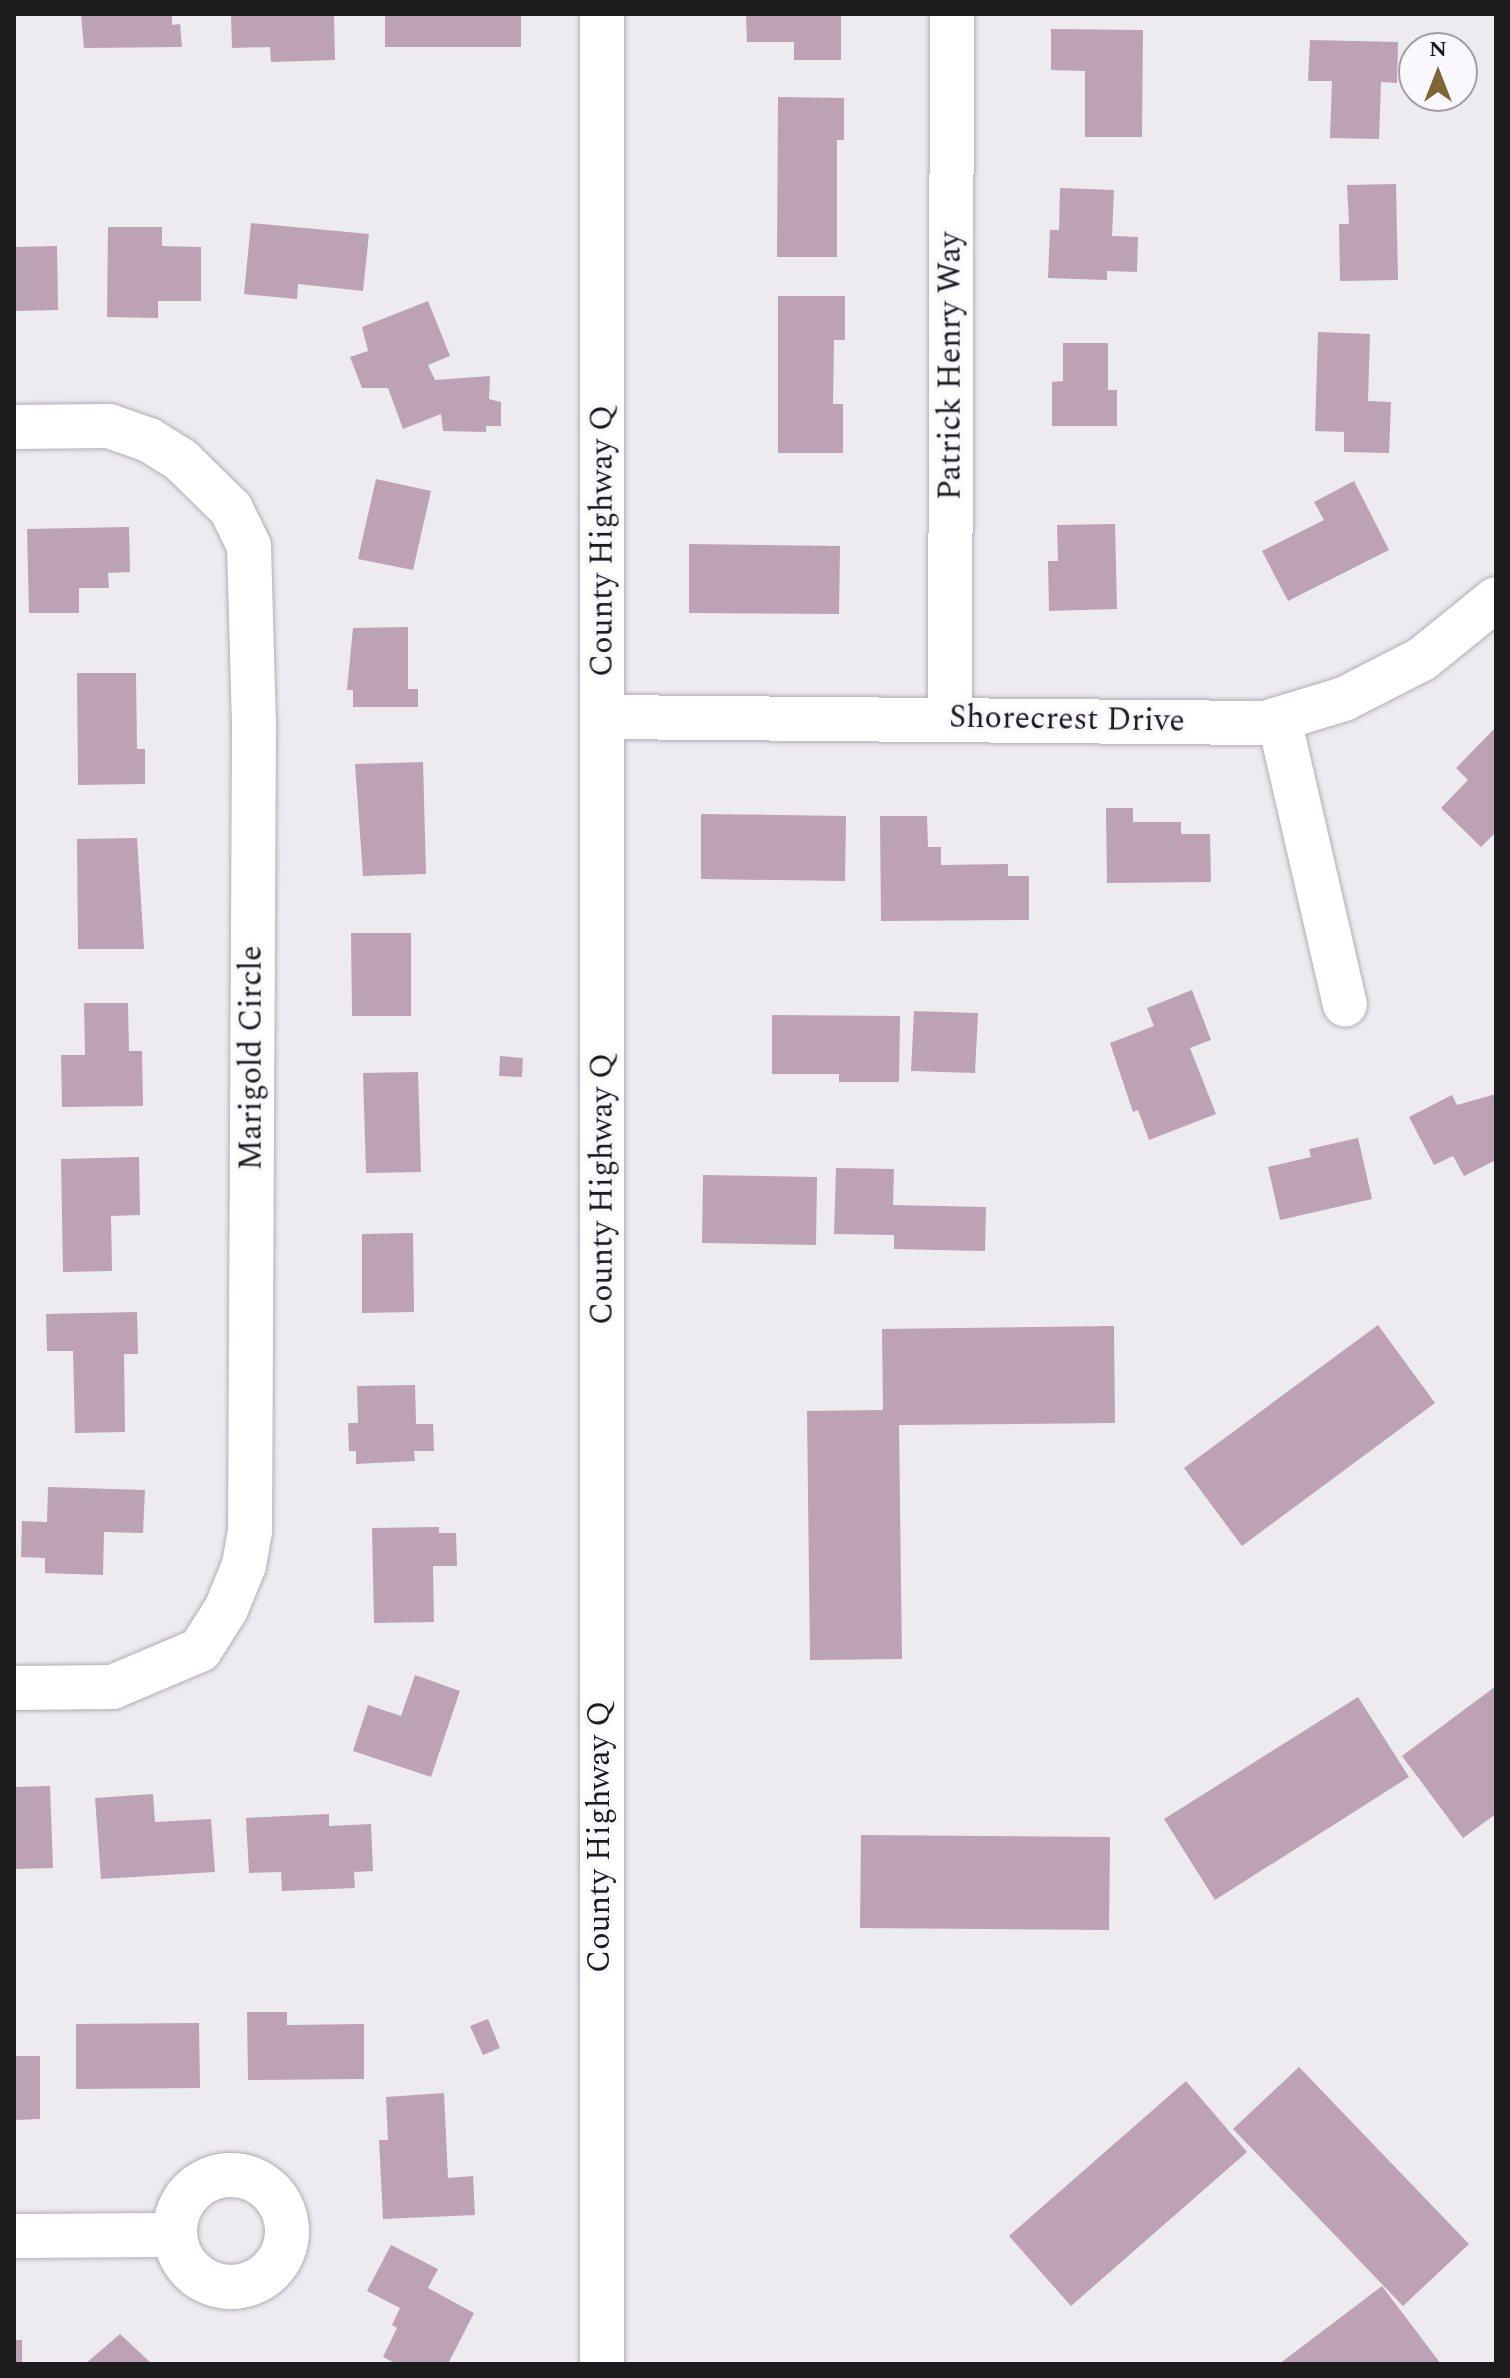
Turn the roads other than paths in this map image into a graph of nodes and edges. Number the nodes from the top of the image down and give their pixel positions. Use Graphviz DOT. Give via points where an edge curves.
graph roads {
  1 [pos="602,14"];
  2 [pos="952,14"];
  3 [pos="14,427"];
  4 [pos="1496,599"];
  5 [pos="603,717"];
  6 [pos="950,718"];
  7 [pos="1279,719"];
  8 [pos="1345,1004"];
  9 [pos="14,1688"];
  10 [pos="175,2235"];
  11 [pos="14,2236"];
  12 [pos="602,2364"];
  1 -- 5 [label="street, County Highway Q"];
  2 -- 6 [label="street, Patrick Henry Way"];
  3 -- 9 [label="street, Marigold Circle" via="109,426 149,440 182,461 231,509 249,546 254,754 250,1531 244,1565 226,1609 200,1650 113,1687"];
  4 -- 7 [label="street, Shorecrest Drive" via="1422,659 1344,699"];
  5 -- 6 [label="street, Shorecrest Drive"];
  5 -- 12 [label="street, County Highway Q"];
  6 -- 7 [label="street, Shorecrest Drive"];
  7 -- 8 [label="street"];
  10 -- 11 [label="street"];
}
